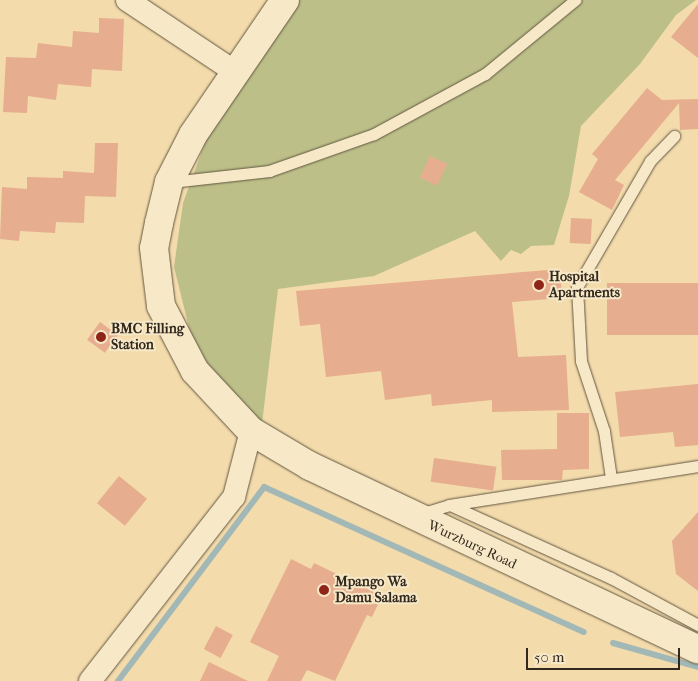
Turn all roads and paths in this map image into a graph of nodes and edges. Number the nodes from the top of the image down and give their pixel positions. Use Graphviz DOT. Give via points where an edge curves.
graph roads {
  1 [pos="127,0"];
  2 [pos="285,0"];
  3 [pos="575,0"];
  4 [pos="237,73"];
  5 [pos="674,136"];
  6 [pos="169,182"];
  7 [pos="251,431"];
  8 [pos="698,466"];
  9 [pos="611,478"];
  10 [pos="449,505"];
  11 [pos="411,517"];
  12 [pos="698,625"];
  13 [pos="698,649"];
  14 [pos="90,681"];
  1 -- 4 [label="street"];
  2 -- 4 [label="main road, Wurzburg Road"];
  3 -- 6 [label="lane" via="485,74 374,134 269,171"];
  4 -- 6 [label="main road, Wurzburg Road" via="193,136"];
  5 -- 9 [label="lane" via="650,161 577,287 581,360 604,432"];
  6 -- 7 [label="main road, Wurzburg Road" via="154,248 161,306 195,371"];
  7 -- 11 [label="main road, Wurzburg Road"];
  7 -- 14 [label="street" via="234,497"];
  8 -- 9 [label="lane"];
  9 -- 10 [label="lane"];
  10 -- 11 [label="lane"];
  10 -- 12 [label="lane" via="611,578"];
  11 -- 13 [label="main road, Wurzburg Road"];
}
